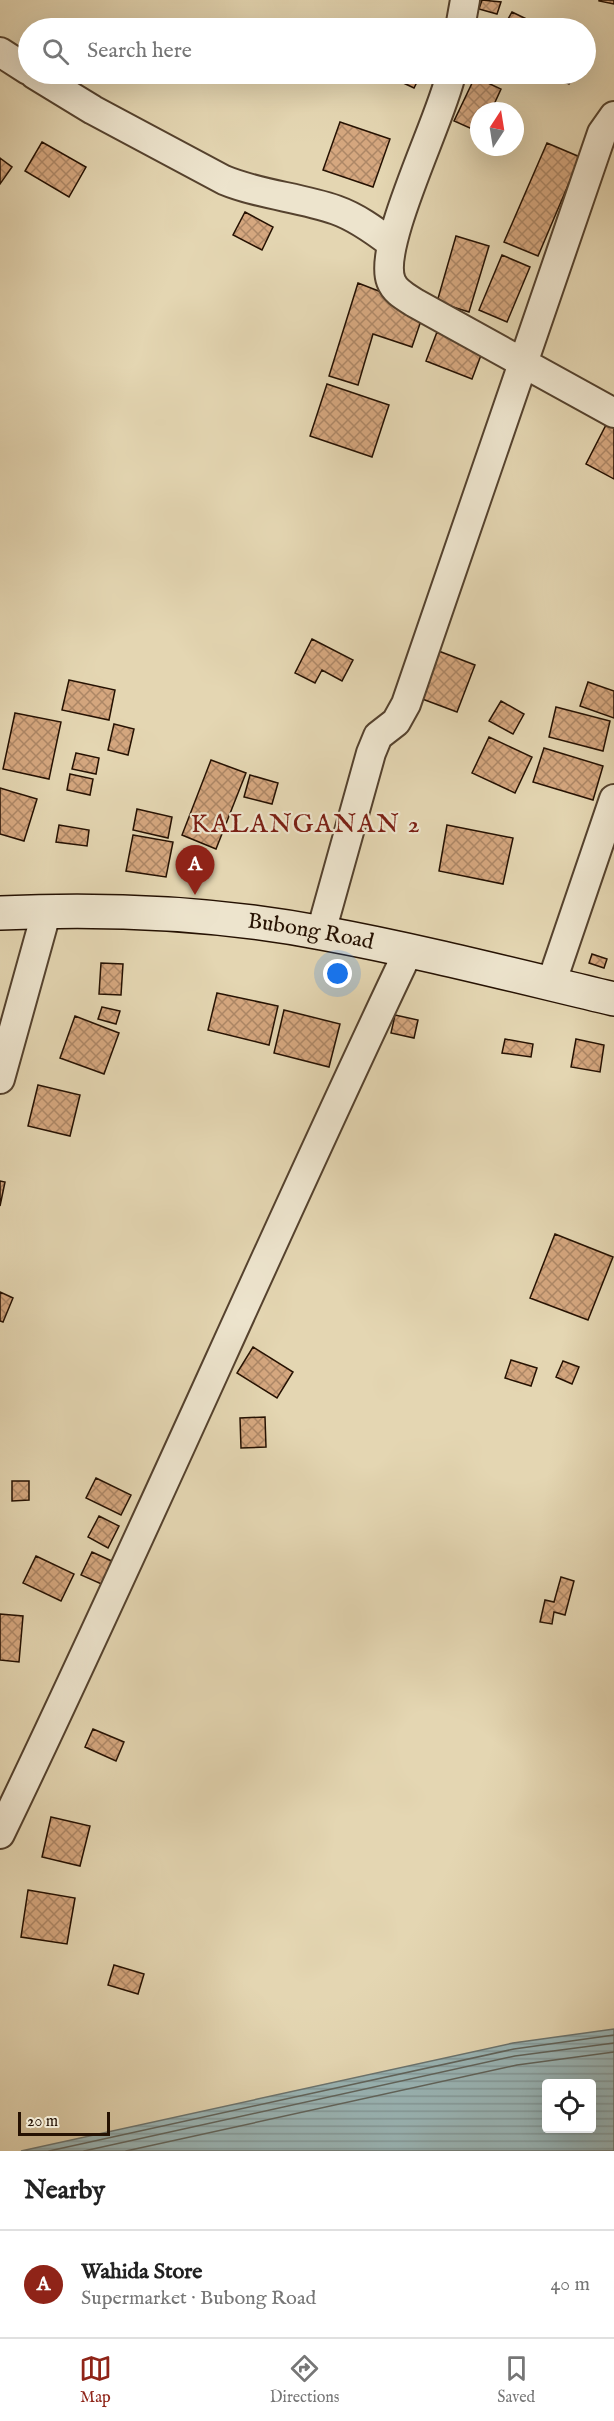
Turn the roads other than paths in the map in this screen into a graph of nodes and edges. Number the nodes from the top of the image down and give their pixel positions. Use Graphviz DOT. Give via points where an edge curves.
graph roads {
  1 [pos="465,0"];
  2 [pos="462,18"];
  3 [pos="0,52"];
  4 [pos="18,64"];
  5 [pos="50,84"];
  6 [pos="447,84"];
  7 [pos="614,116"];
  8 [pos="391,243"];
  9 [pos="523,363"];
  10 [pos="614,413"];
  11 [pos="614,799"];
  12 [pos="47,910"];
  13 [pos="0,913"];
  14 [pos="321,932"];
  15 [pos="408,952"];
  16 [pos="551,984"];
  17 [pos="614,999"];
  18 [pos="0,1079"];
  19 [pos="0,1834"];
  1 -- 2 [label="street"];
  3 -- 4 [label="street"];
  5 -- 8 [label="street" via="224,180 335,210 353,217"];
  6 -- 8 [label="street"];
  7 -- 9 [label="street" via="602,134"];
  8 -- 9 [label="street" via="390,275 400,293"];
  9 -- 10 [label="street"];
  9 -- 14 [label="street" via="406,704 396,722 378,736"];
  11 -- 16 [label="street"];
  12 -- 13 [label="main road, Bubong Road"];
  12 -- 14 [label="main road, Bubong Road" via="133,913"];
  12 -- 18 [label="street"];
  14 -- 15 [label="main road, Bubong Road"];
  15 -- 16 [label="main road, Bubong Road"];
  15 -- 19 [label="street"];
  16 -- 17 [label="main road, Bubong Road"];
}
